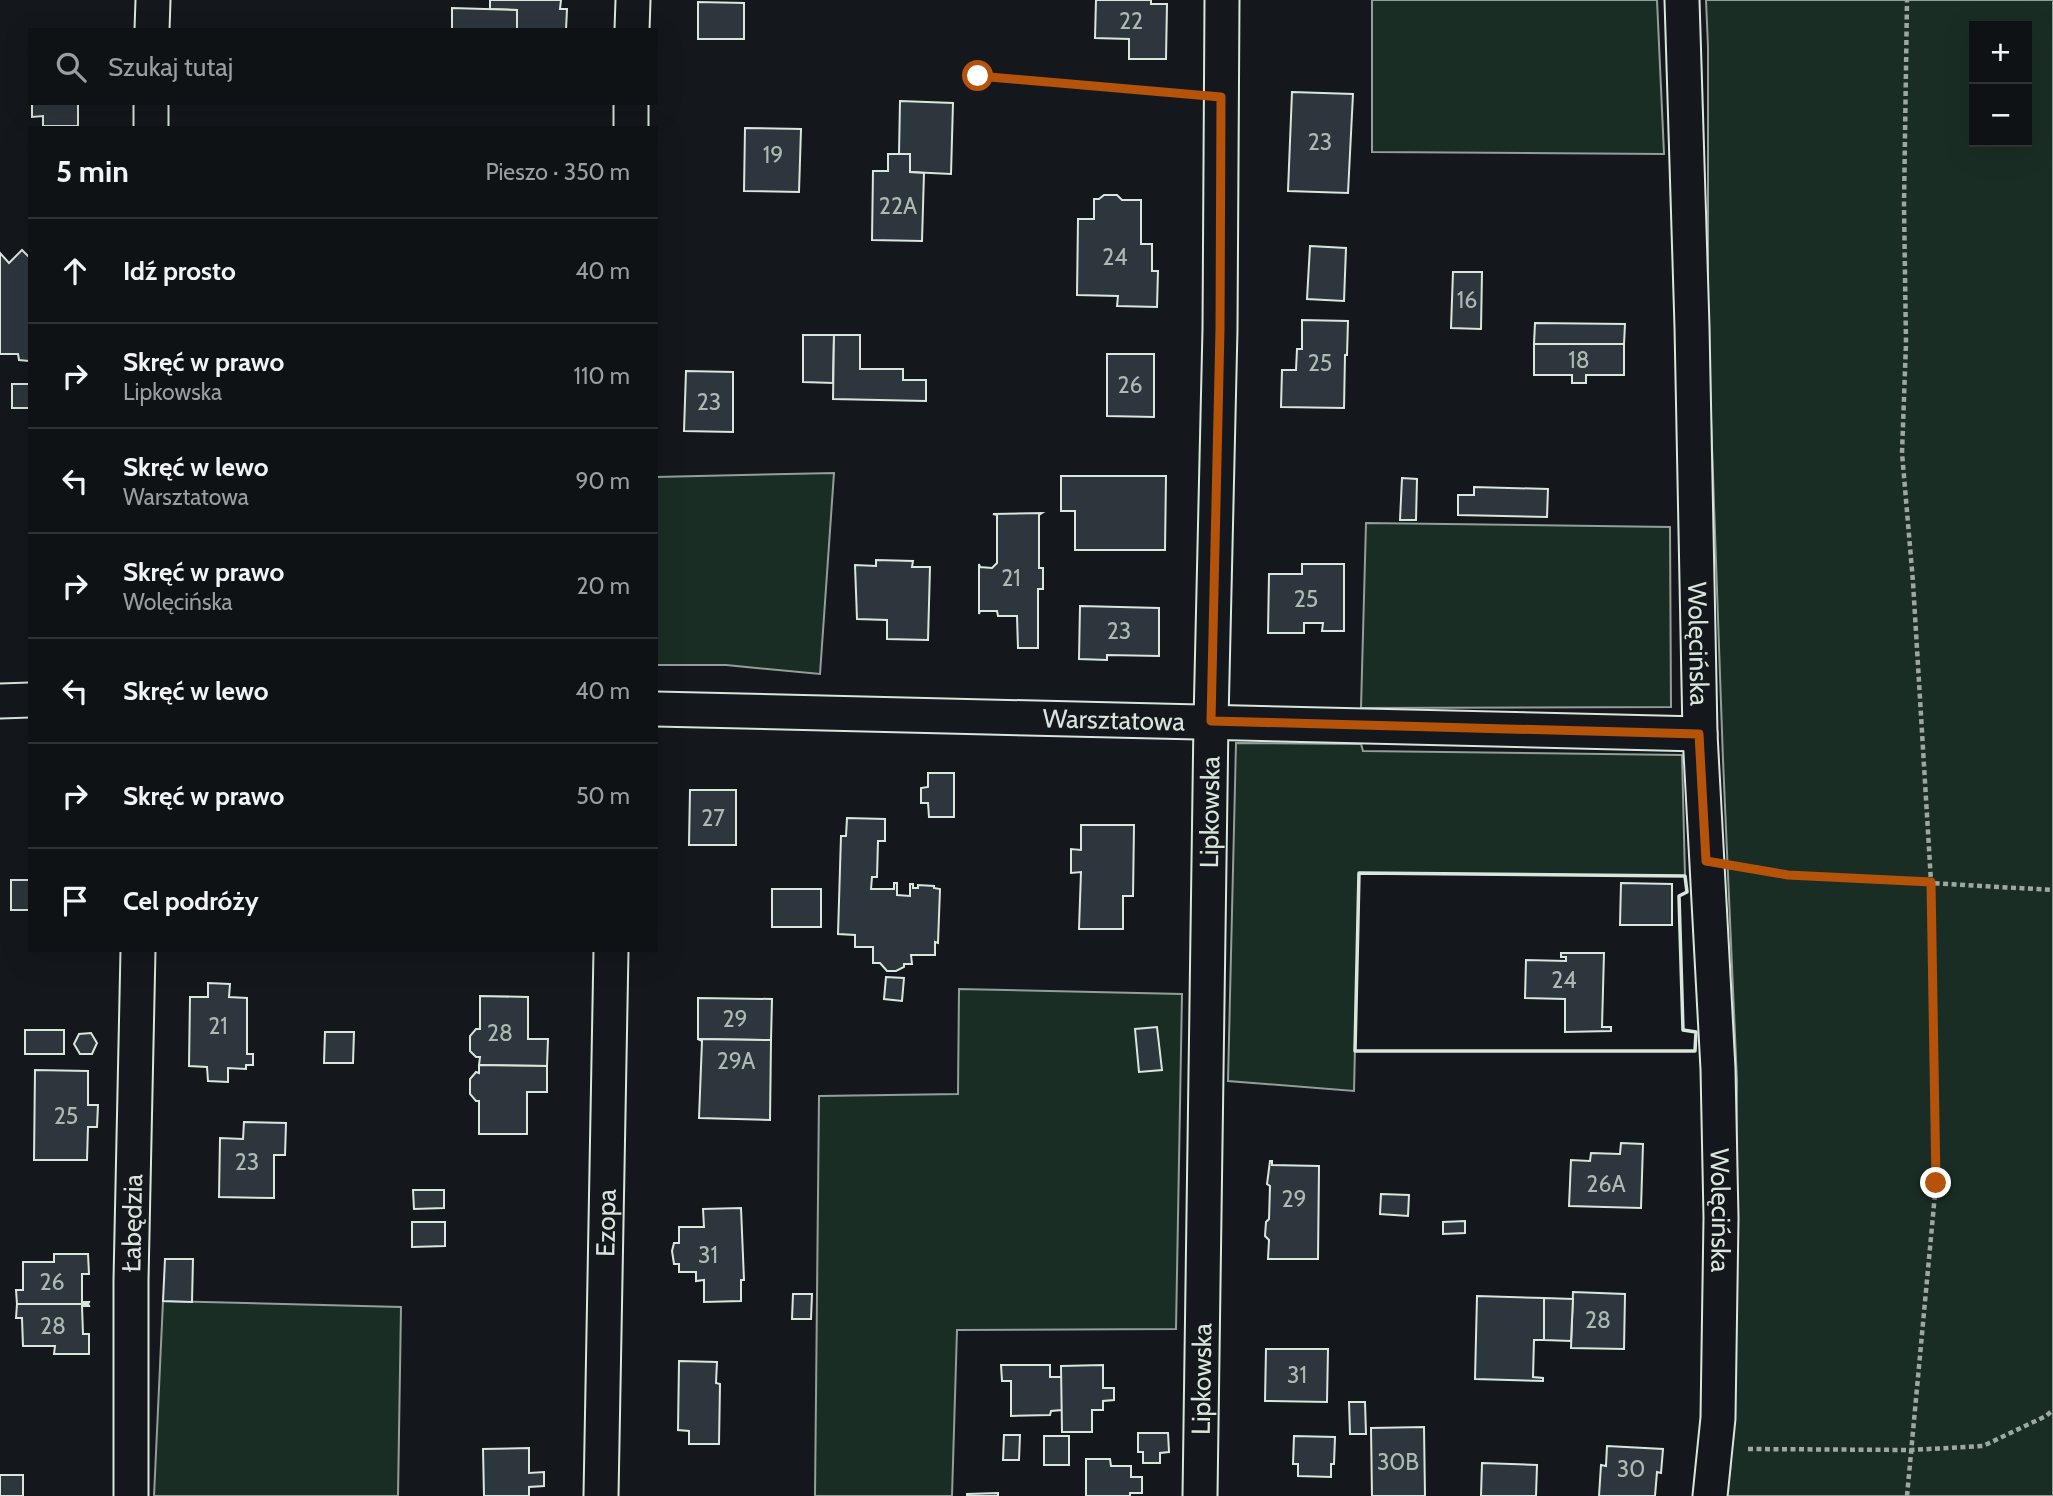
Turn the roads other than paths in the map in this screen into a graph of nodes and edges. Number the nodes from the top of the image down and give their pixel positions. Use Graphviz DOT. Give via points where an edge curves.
graph roads {
  1 [pos="153,0"];
  2 [pos="633,0"];
  3 [pos="1222,0"];
  4 [pos="1682,0"];
  5 [pos="152,28"];
  6 [pos="632,28"];
  7 [pos="151,105"];
  8 [pos="631,105"];
  9 [pos="151,126"];
  10 [pos="631,126"];
  11 [pos="28,700"];
  12 [pos="0,701"];
  13 [pos="658,709"];
  14 [pos="1211,721"];
  15 [pos="1699,734"];
  16 [pos="138,952"];
  17 [pos="611,952"];
  18 [pos="131,1496"];
  19 [pos="601,1496"];
  20 [pos="1200,1496"];
  21 [pos="1710,1496"];
  1 -- 5 [label="street"];
  2 -- 6 [label="street"];
  3 -- 14 [label="street, Lipkowska"];
  4 -- 15 [label="street, Wolęcińska"];
  7 -- 9 [label="street"];
  8 -- 10 [label="street"];
  11 -- 12 [label="street"];
  13 -- 14 [label="street, Warsztatowa"];
  14 -- 15 [label="street, Warsztatowa"];
  14 -- 20 [label="street, Lipkowska"];
  15 -- 21 [label="street, Wolęcińska" via="1718,1069 1721,1218 1718,1418"];
  16 -- 18 [label="street, Łabędzia"];
  17 -- 19 [label="street, Ezopa"];
}
